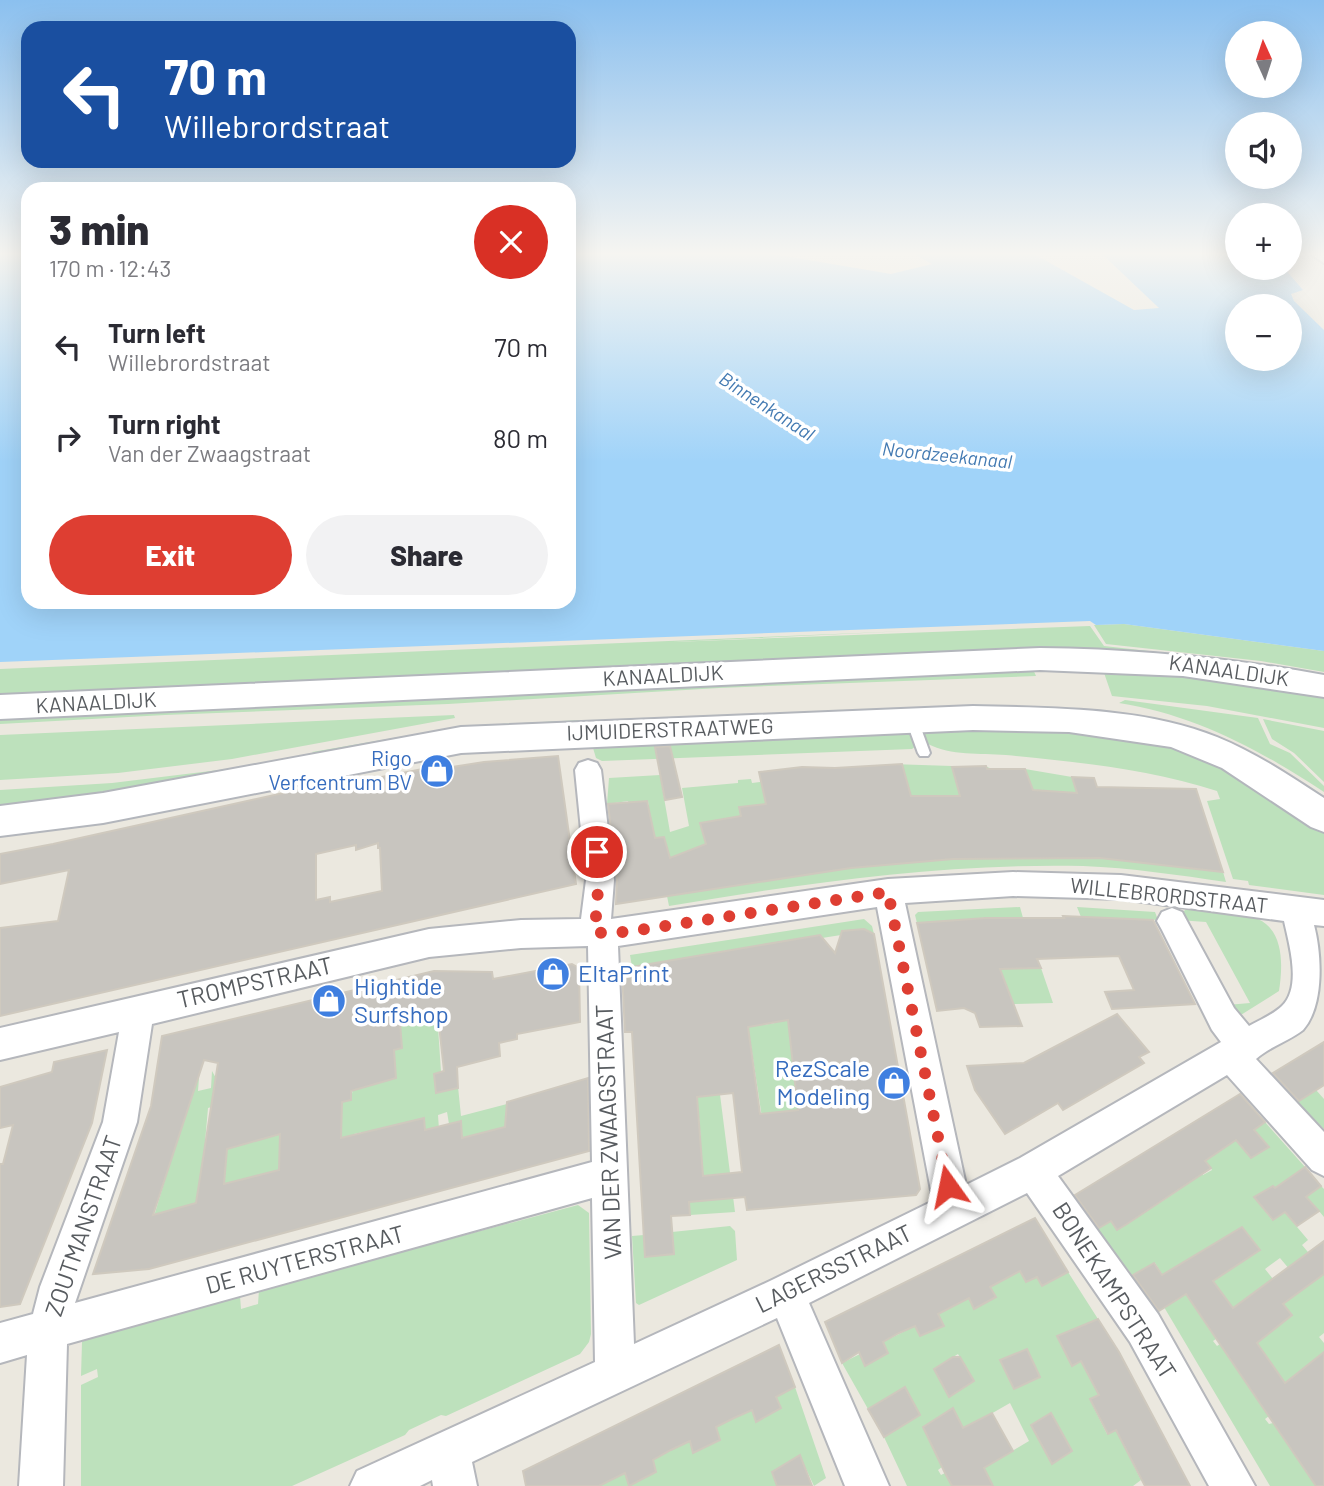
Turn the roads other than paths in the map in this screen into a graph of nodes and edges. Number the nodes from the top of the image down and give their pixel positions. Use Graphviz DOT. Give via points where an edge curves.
graph roads {
  1 [pos="1324,686"];
  2 [pos="0,707"];
  3 [pos="912,720"];
  4 [pos="924,754"];
  5 [pos="588,770"];
  6 [pos="1324,817"];
  7 [pos="0,821"];
  8 [pos="888,892"];
  9 [pos="1310,911"];
  10 [pos="1172,921"];
  11 [pos="596,933"];
  12 [pos="138,1010"];
  13 [pos="0,1044"];
  14 [pos="1239,1051"];
  15 [pos="1324,1158"];
  16 [pos="1033,1171"];
  17 [pos="611,1175"];
  18 [pos="953,1210"];
  19 [pos="786,1294"];
  20 [pos="48,1332"];
  21 [pos="0,1343"];
  22 [pos="615,1372"];
  23 [pos="452,1468"];
  24 [pos="41,1486"];
  25 [pos="372,1486"];
  26 [pos="867,1486"];
  27 [pos="1233,1486"];
  1 -- 2 [label="main road, KANAALDIJK" via="1174,663 1040,659"];
  3 -- 4 [label="lane"];
  3 -- 6 [label="main road, IJMUIDERSTRAATWEG" via="1069,720 1171,735 1234,759"];
  3 -- 7 [label="main road, IJMUIDERSTRAATWEG" via="461,740 103,808"];
  5 -- 11 [label="street, VAN DER ZWAAGSTRAAT" via="600,880"];
  8 -- 9 [label="street, WILLEBRORDSTRAAT" via="1077,884"];
  8 -- 11 [label="street, WILLEBRORDSTRAAT"];
  8 -- 18 [label="street"];
  9 -- 14 [label="street, LAGERSSTRAAT" via="1304,1004 1293,1018"];
  10 -- 14 [label="street"];
  11 -- 12 [label="street, TROMPSTRAAT" via="429,943"];
  11 -- 17 [label="street, VAN DER ZWAAGSTRAAT" via="604,954"];
  12 -- 13 [label="street, TROMPSTRAAT"];
  12 -- 20 [label="street, ZOUTMANSTRAAT" via="120,1122 59,1287"];
  14 -- 15 [label="street"];
  14 -- 16 [label="street, LAGERSSTRAAT"];
  16 -- 18 [label="street, LAGERSSTRAAT"];
  16 -- 27 [label="street, BONEKAMPSTRAAT" via="1144,1328"];
  17 -- 20 [label="street, DE RUYTERSTRAAT" via="245,1278 83,1318"];
  17 -- 22 [label="street, VAN DER ZWAAGSTRAAT"];
  18 -- 19 [label="street, LAGERSSTRAAT"];
  19 -- 22 [label="street, LAGERSSTRAAT"];
  19 -- 26 [label="street"];
  20 -- 21 [label="street, DE RUYTERSTRAAT"];
  20 -- 24 [label="street, ZOUTMANSTRAAT"];
  22 -- 23 [label="street, LAGERSSTRAAT"];
  23 -- 25 [label="street, LAGERSSTRAAT"];
}
